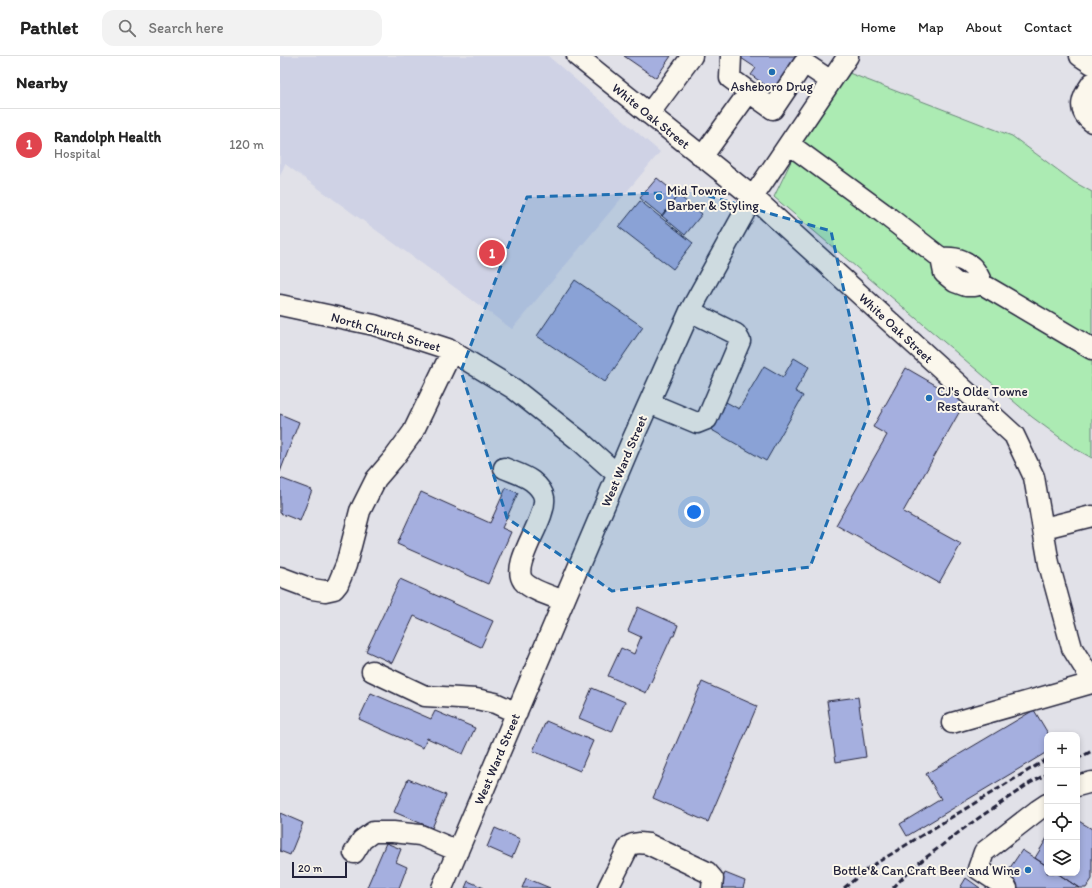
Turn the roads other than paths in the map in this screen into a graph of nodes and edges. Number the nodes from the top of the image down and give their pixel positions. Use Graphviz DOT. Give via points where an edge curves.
graph roads {
  1 [pos="577,56"];
  2 [pos="692,56"];
  3 [pos="731,56"];
  4 [pos="848,56"];
  5 [pos="1080,56"];
  6 [pos="1092,64"];
  7 [pos="831,81"];
  8 [pos="1092,83"];
  9 [pos="749,92"];
  10 [pos="780,98"];
  11 [pos="649,114"];
  12 [pos="807,117"];
  13 [pos="1092,122"];
  14 [pos="789,144"];
  15 [pos="702,157"];
  16 [pos="753,197"];
  17 [pos="280,305"];
  18 [pos="690,311"];
  19 [pos="1092,350"];
  20 [pos="452,351"];
  21 [pos="649,403"];
  22 [pos="504,468"];
  23 [pos="618,475"];
  24 [pos="1092,516"];
  25 [pos="1044,528"];
  26 [pos="280,577"];
  27 [pos="564,601"];
  28 [pos="372,671"];
  29 [pos="1092,680"];
  30 [pos="1092,683"];
  31 [pos="517,713"];
  32 [pos="952,723"];
  33 [pos="1092,782"];
  34 [pos="1080,785"];
  35 [pos="1044,806"];
  36 [pos="458,851"];
  37 [pos="354,853"];
  38 [pos="442,888"];
  39 [pos="608,888"];
  40 [pos="712,888"];
  41 [pos="1007,888"];
  1 -- 11 [label="street, White Oak Street"];
  2 -- 11 [label="street"];
  3 -- 9 [label="street" via="730,78"];
  4 -- 7 [label="street, West Ward Street"];
  5 -- 6 [label="street"];
  7 -- 10 [label="street" via="804,63"];
  7 -- 12 [label="street, West Ward Street"];
  8 -- 13 [label="street" via="1082,100 1082,110"];
  9 -- 10 [label="street" via="773,109"];
  9 -- 15 [label="street"];
  10 -- 12 [label="street"];
  11 -- 15 [label="street, White Oak Street"];
  12 -- 14 [label="street, West Ward Street"];
  14 -- 16 [label="street, West Ward Street"];
  14 -- 19 [label="street" via="941,258 944,273 955,282 966,286 982,284"];
  15 -- 16 [label="street, White Oak Street"];
  16 -- 18 [label="street, West Ward Street"];
  16 -- 25 [label="street, White Oak Street" via="1014,436 1034,477"];
  17 -- 20 [label="street, North Church Street" via="374,326"];
  18 -- 21 [label="street, West Ward Street"];
  18 -- 21 [label="street" via="736,334 740,341 707,419 697,423"];
  20 -- 23 [label="street, North Church Street" via="514,389"];
  20 -- 26 [label="street" via="413,432 376,479 360,511 346,565 338,584 324,591"];
  21 -- 23 [label="street, West Ward Street"];
  22 -- 27 [label="street" via="531,480 544,496 544,508 522,559 520,570 523,580 529,587"];
  23 -- 27 [label="street, West Ward Street"];
  24 -- 25 [label="street"];
  25 -- 29 [label="street, White Oak Street" via="1049,564 1072,648"];
  27 -- 31 [label="street, West Ward Street"];
  28 -- 31 [label="street" via="425,696 476,699 494,703"];
  30 -- 32 [label="street"];
  31 -- 36 [label="street, West Ward Street"];
  33 -- 34 [label="street"];
  35 -- 41 [label="street" via="984,852 978,869"];
  36 -- 37 [label="street" via="420,835 373,832 362,840"];
  36 -- 38 [label="street, West Ward Street"];
  39 -- 40 [label="street" via="629,846 633,843 648,844 707,872 713,879"];
}
